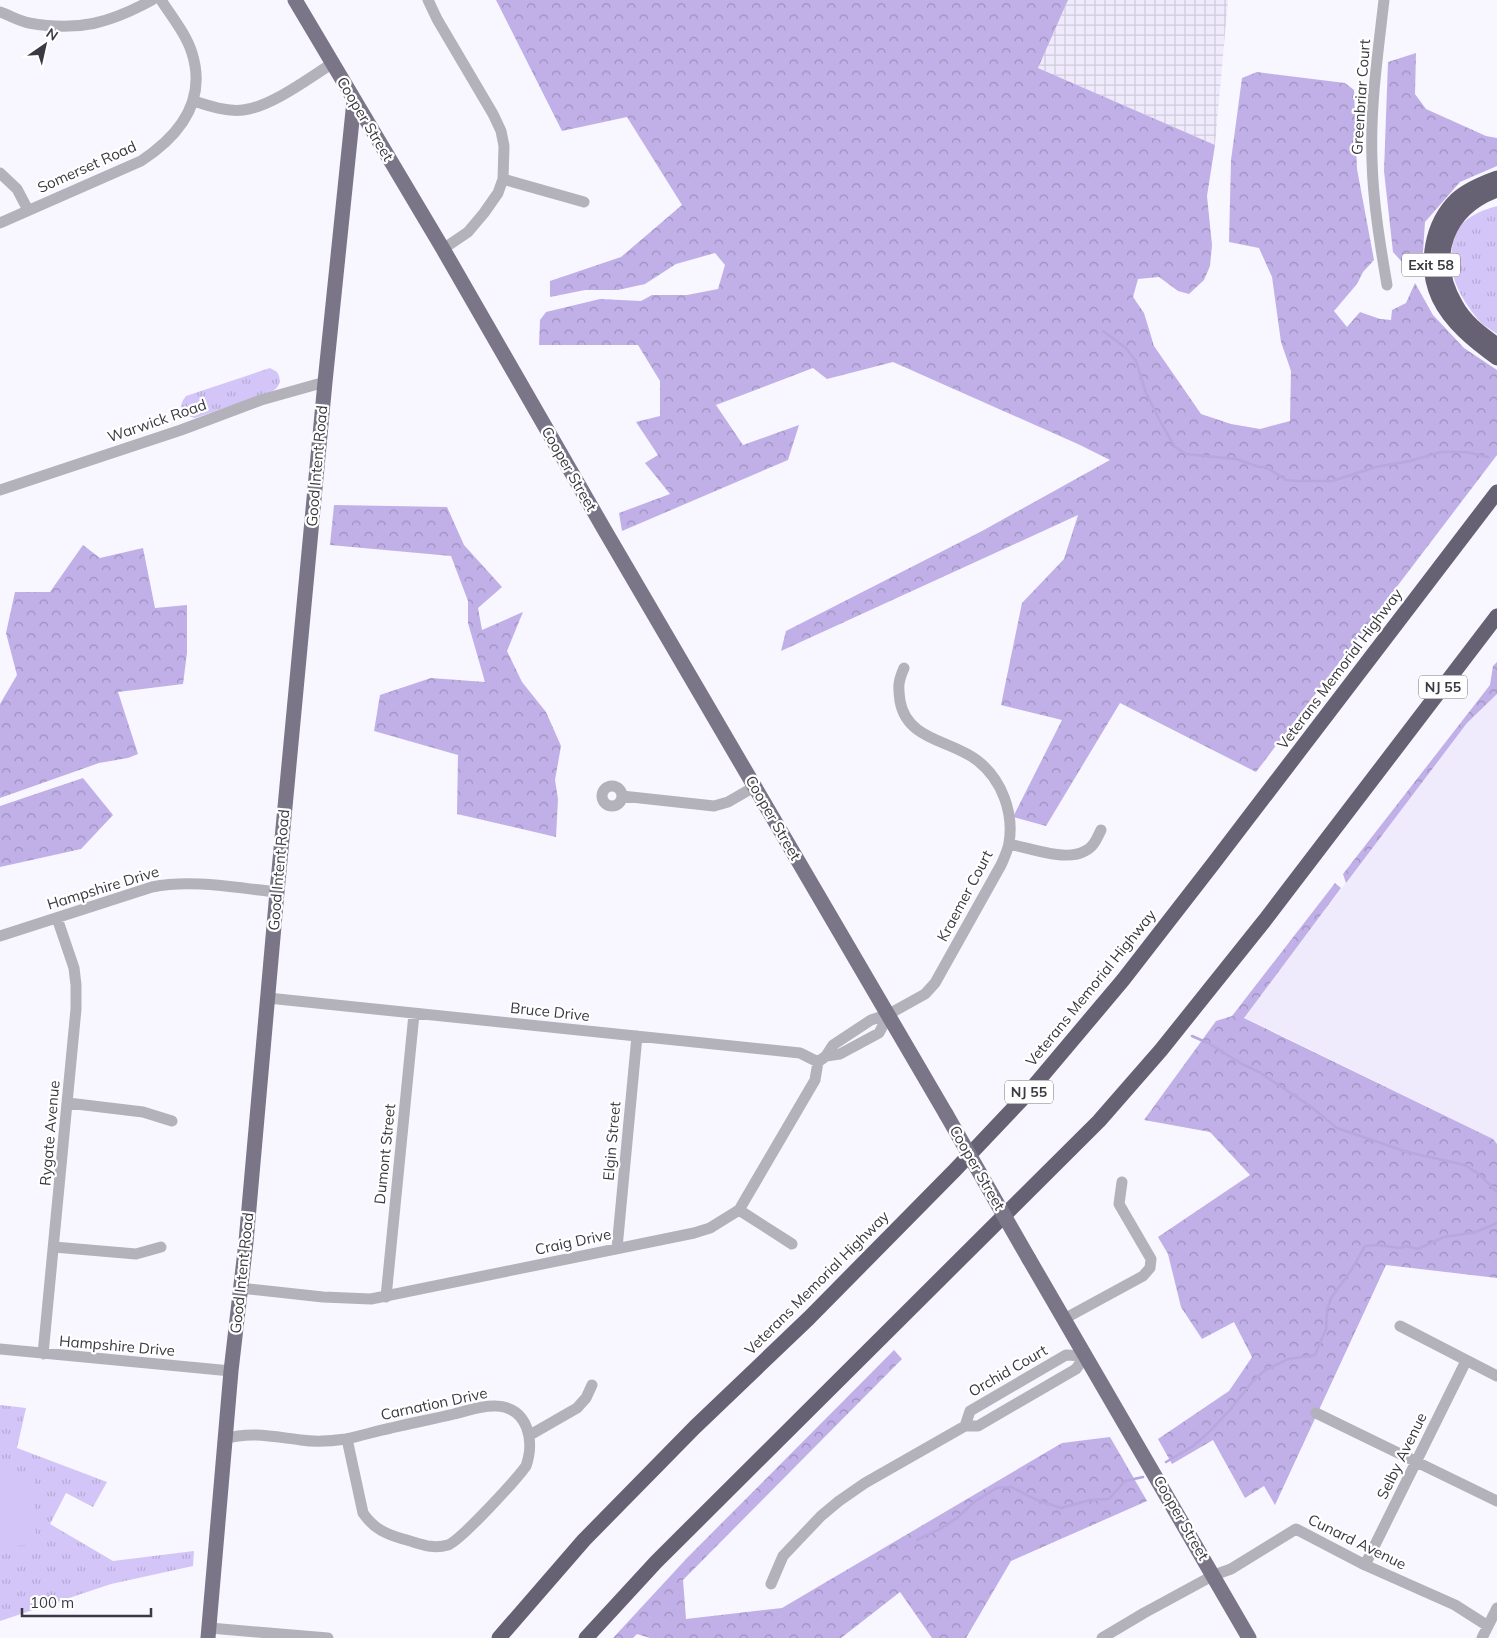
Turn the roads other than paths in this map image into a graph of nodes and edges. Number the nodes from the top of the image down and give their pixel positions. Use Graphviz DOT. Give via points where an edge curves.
graph roads {
  1 [pos="152,0"];
  2 [pos="161,0"];
  3 [pos="295,0"];
  4 [pos="428,0"];
  5 [pos="1384,0"];
  6 [pos="0,12"];
  7 [pos="333,64"];
  8 [pos="354,101"];
  9 [pos="194,102"];
  10 [pos="0,174"];
  11 [pos="1497,178"];
  12 [pos="503,179"];
  13 [pos="1497,190"];
  14 [pos="584,202"];
  15 [pos="28,210"];
  16 [pos="0,223"];
  17 [pos="443,248"];
  18 [pos="1387,285"];
  19 [pos="1497,345"];
  20 [pos="1497,358"];
  21 [pos="325,382"];
  22 [pos="0,490"];
  23 [pos="1497,492"];
  24 [pos="1497,616"];
  25 [pos="1497,633"];
  26 [pos="904,668"];
  27 [pos="1390,758"];
  28 [pos="754,787"];
  29 [pos="622,796"];
  30 [pos="1101,830"];
  31 [pos="1009,844"];
  32 [pos="277,892"];
  33 [pos="57,918"];
  34 [pos="0,936"];
  35 [pos="268,998"];
  36 [pos="414,1014"];
  37 [pos="889,1014"];
  38 [pos="637,1036"];
  39 [pos="822,1059"];
  40 [pos="68,1103"];
  41 [pos="172,1121"];
  42 [pos="1122,1182"];
  43 [pos="739,1210"];
  44 [pos="792,1244"];
  45 [pos="161,1246"];
  46 [pos="54,1247"];
  47 [pos="617,1248"];
  48 [pos="240,1288"];
  49 [pos="386,1297"];
  50 [pos="1064,1319"];
  51 [pos="1400,1326"];
  52 [pos="0,1349"];
  53 [pos="43,1354"];
  54 [pos="1085,1356"];
  55 [pos="1466,1361"];
  56 [pos="231,1371"];
  57 [pos="1497,1376"];
  58 [pos="592,1385"];
  59 [pos="1316,1413"];
  60 [pos="965,1426"];
  61 [pos="530,1435"];
  62 [pos="225,1439"];
  63 [pos="347,1439"];
  64 [pos="1416,1462"];
  65 [pos="1497,1501"];
  66 [pos="1365,1565"];
  67 [pos="1214,1575"];
  68 [pos="772,1584"];
  69 [pos="1497,1608"];
  70 [pos="1488,1626"];
  71 [pos="209,1633"];
  72 [pos="328,1638"];
  73 [pos="499,1638"];
  74 [pos="586,1638"];
  75 [pos="1102,1638"];
  76 [pos="1249,1638"];
  77 [pos="1482,1638"];
  1 -- 6 [label="street" via="126,14 78,26 28,22"];
  2 -- 9 [label="street" via="192,54 196,86"];
  3 -- 7 [label="main road, Cooper Street"];
  4 -- 12 [label="street" via="501,131"];
  5 -- 18 [label="street, Greenbriar Court" via="1372,110 1372,160"];
  7 -- 8 [label="main road, Cooper Street"];
  7 -- 9 [label="street" via="285,93 252,108 216,108"];
  8 -- 17 [label="main road, Cooper Street"];
  8 -- 21 [label="main road, Good Intent Road"];
  9 -- 15 [label="street, Somerset Road" via="170,139 146,158"];
  10 -- 15 [label="street" via="17,189"];
  11 -- 20 [label="highway, Exit 58" via="1476,186 1446,211 1431,255 1434,285 1447,311 1473,339"];
  12 -- 14 [label="street"];
  12 -- 17 [label="street" via="498,193 468,232"];
  13 -- 19 [label="highway" via="1470,203 1449,230 1444,244 1443,274 1456,306 1469,322"];
  15 -- 16 [label="street, Somerset Road"];
  17 -- 28 [label="main road, Cooper Street"];
  21 -- 22 [label="street, Warwick Road" via="260,400 181,430"];
  21 -- 32 [label="main road, Good Intent Road"];
  23 -- 73 [label="highway, Veterans Memorial Highway / NJ 55" via="1123,980 1027,1094 809,1318 584,1540"];
  24 -- 27 [label="highway, NJ 55"];
  25 -- 27 [label="highway"];
  26 -- 31 [label="street, Kraemer Court" via="898,683 904,715 918,732 966,753 991,774 1009,810"];
  27 -- 74 [label="highway, NJ 55" via="1161,1050 1098,1121 662,1555"];
  28 -- 29 [label="street" via="714,806"];
  28 -- 37 [label="main road, Cooper Street"];
  30 -- 31 [label="street" via="1087,851 1075,855"];
  31 -- 37 [label="street, Kraemer Court" via="1001,865 935,983 925,994"];
  32 -- 33 [label="street, Hampshire Drive" via="170,884"];
  32 -- 35 [label="main road, Good Intent Road"];
  33 -- 34 [label="street, Hampshire Drive"];
  33 -- 40 [label="street, Rygate Avenue" via="74,968 76,985"];
  35 -- 36 [label="street, Bruce Drive"];
  35 -- 48 [label="main road, Good Intent Road"];
  36 -- 38 [label="street, Bruce Drive"];
  36 -- 49 [label="street, Dumont Street"];
  37 -- 39 [label="street" via="879,1033 840,1054"];
  37 -- 50 [label="main road, Cooper Street, bridge"];
  38 -- 39 [label="street, Bruce Drive" via="800,1053"];
  38 -- 47 [label="street, Elgin Street"];
  39 -- 43 [label="street, Craig Drive" via="814,1080"];
  40 -- 41 [label="street" via="143,1112"];
  40 -- 46 [label="street, Rygate Avenue"];
  42 -- 50 [label="street" via="1119,1204 1147,1250 1150,1268 1143,1276"];
  43 -- 44 [label="street"];
  43 -- 47 [label="street, Craig Drive" via="710,1228 694,1233"];
  45 -- 46 [label="street" via="136,1254"];
  46 -- 53 [label="street, Rygate Avenue"];
  47 -- 49 [label="street, Craig Drive"];
  48 -- 49 [label="street, Craig Drive" via="324,1297"];
  48 -- 56 [label="main road, Good Intent Road"];
  50 -- 54 [label="main road, Cooper Street"];
  51 -- 55 [label="street"];
  52 -- 53 [label="street, Hampshire Drive"];
  53 -- 56 [label="street, Hampshire Drive"];
  54 -- 60 [label="street, Orchid Court" via="1076,1369 978,1426"];
  54 -- 60 [label="street, Orchid Court" via="1066,1355 970,1411"];
  54 -- 67 [label="main road, Cooper Street"];
  55 -- 57 [label="street"];
  55 -- 64 [label="street, Selby Avenue"];
  56 -- 62 [label="main road, Good Intent Road"];
  58 -- 61 [label="street" via="577,1408"];
  59 -- 64 [label="street"];
  60 -- 68 [label="street, Orchid Court" via="839,1501 783,1556"];
  61 -- 63 [label="street, Carnation Drive" via="524,1421 506,1408 496,1406"];
  61 -- 63 [label="street" via="530,1456 519,1475 450,1544 428,1547 387,1534 369,1522 363,1513"];
  62 -- 63 [label="street, Carnation Drive" via="248,1434 302,1440"];
  62 -- 71 [label="main road, Good Intent Road"];
  64 -- 65 [label="street"];
  64 -- 66 [label="street, Selby Avenue"];
  66 -- 67 [label="street, Cunard Avenue" via="1296,1529 1231,1569"];
  66 -- 70 [label="street, Cunard Avenue" via="1454,1605"];
  67 -- 75 [label="street"];
  67 -- 76 [label="main road, Cooper Street"];
  69 -- 70 [label="street"];
  70 -- 77 [label="street"];
  71 -- 72 [label="street"];
}
